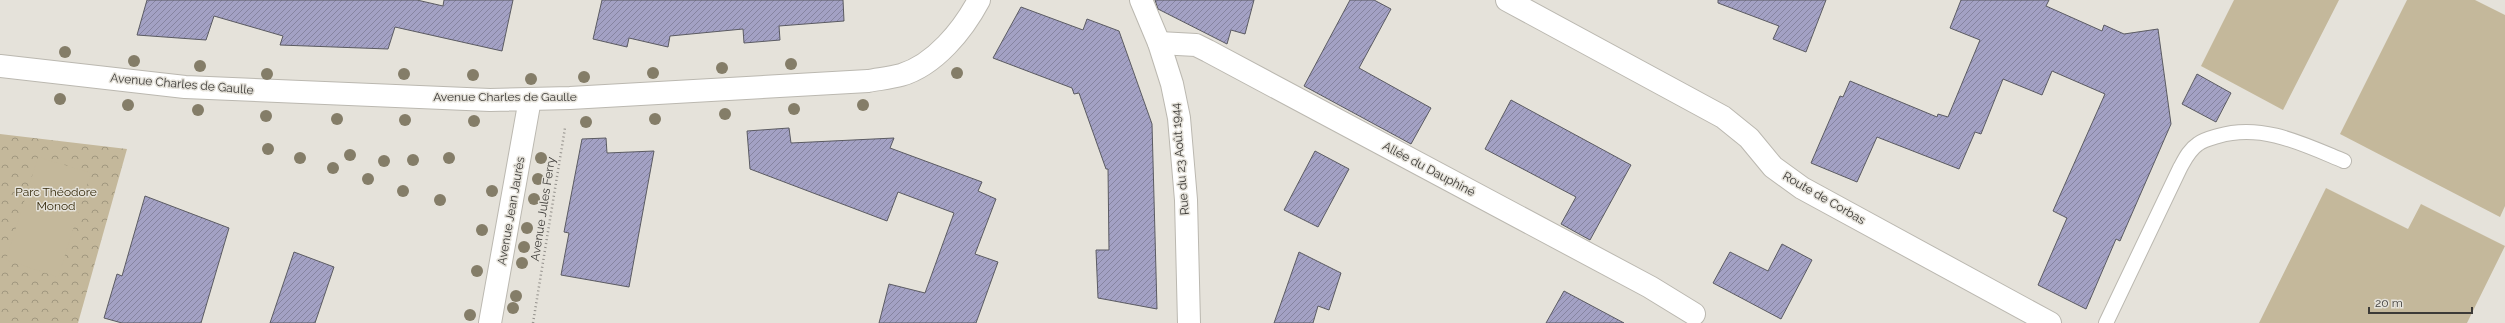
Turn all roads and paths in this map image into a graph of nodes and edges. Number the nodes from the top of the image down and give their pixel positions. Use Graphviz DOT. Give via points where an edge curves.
graph roads {
  1 [pos="979,0"];
  2 [pos="1141,0"];
  3 [pos="1507,0"];
  4 [pos="1159,43"];
  5 [pos="0,66"];
  6 [pos="570,98"];
  7 [pos="530,99"];
  8 [pos="2344,161"];
  9 [pos="1694,314"];
  10 [pos="490,323"];
  11 [pos="533,323"];
  12 [pos="1189,323"];
  13 [pos="2050,323"];
  14 [pos="2106,323"];
  1 -- 6 [label="street, Avenue Charles de Gaulle" via="958,33 941,50 902,75 868,81"];
  2 -- 4 [label="street, Rue du 23 Août 1944"];
  3 -- 13 [label="street, Route de Corbas" via="1723,117 1748,138 1773,168 1802,188"];
  4 -- 9 [label="street, Allée du Dauphiné" via="1196,45 1208,51 1650,287"];
  4 -- 12 [label="street, Rue du 23 Août 1944" via="1179,118 1186,200"];
  5 -- 7 [label="street, Avenue Charles de Gaulle" via="185,87 317,94"];
  6 -- 7 [label="street, Avenue Charles de Gaulle"];
  6 -- 11 [label="path, Avenue Jules Ferry"];
  7 -- 10 [label="street, Avenue Jean Jaurès"];
  8 -- 14 [label="lane" via="2282,137 2258,132 2230,132 2199,143 2190,151 2180,168"];
}
